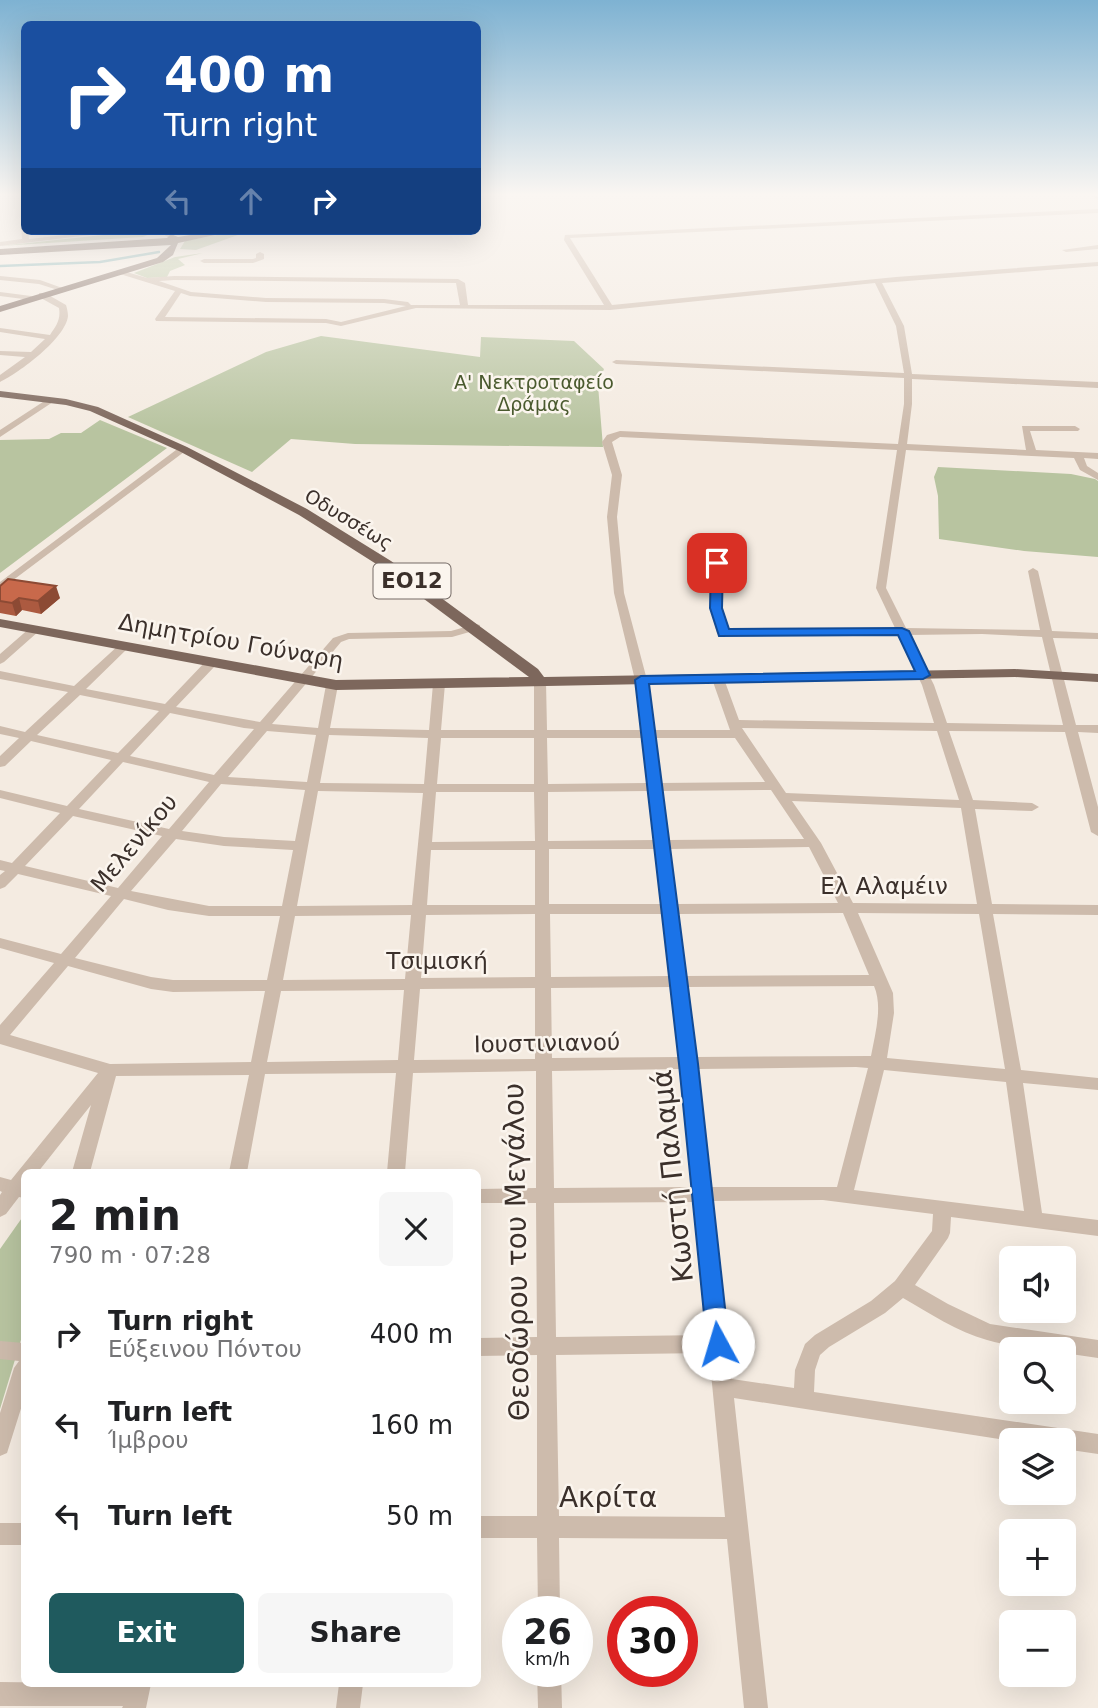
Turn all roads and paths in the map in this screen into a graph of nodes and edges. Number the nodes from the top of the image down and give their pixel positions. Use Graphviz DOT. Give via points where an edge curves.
graph roads {
  1 [pos="120,273"];
  2 [pos="125,273"];
  3 [pos="225,273"];
  4 [pos="587,273"];
  5 [pos="992,273"];
  6 [pos="0,278"];
  7 [pos="222,278"];
  8 [pos="145,280"];
  9 [pos="878,282"];
  10 [pos="61,289"];
  11 [pos="178,292"];
  12 [pos="0,294"];
  13 [pos="42,295"];
  14 [pos="31,298"];
  15 [pos="237,298"];
  16 [pos="416,306"];
  17 [pos="464,307"];
  18 [pos="610,308"];
  19 [pos="0,309"];
  20 [pos="224,320"];
  21 [pos="0,330"];
  22 [pos="19,333"];
  23 [pos="52,338"];
  24 [pos="0,350"];
  25 [pos="32,355"];
  26 [pos="616,362"];
  27 [pos="909,376"];
  28 [pos="0,380"];
  29 [pos="1098,385"];
  30 [pos="0,394"];
  31 [pos="52,400"];
  32 [pos="1076,429"];
  33 [pos="0,434"];
  34 [pos="901,446"];
  35 [pos="183,449"];
  36 [pos="1031,453"];
  37 [pos="1078,455"];
  38 [pos="1098,456"];
  39 [pos="1098,477"];
  40 [pos="717,563"];
  41 [pos="1033,571"];
  42 [pos="0,587"];
  43 [pos="0,623"];
  44 [pos="476,627"];
  45 [pos="35,629"];
  46 [pos="902,631"];
  47 [pos="1045,632"];
  48 [pos="1098,636"];
  49 [pos="124,646"];
  50 [pos="0,660"];
  51 [pos="211,663"];
  52 [pos="0,675"];
  53 [pos="923,675"];
  54 [pos="1056,675"];
  55 [pos="1098,678"];
  56 [pos="718,679"];
  57 [pos="302,680"];
  58 [pos="641,680"];
  59 [pos="540,682"];
  60 [pos="439,684"];
  61 [pos="332,685"];
  62 [pos="77,690"];
  63 [pos="168,709"];
  64 [pos="942,725"];
  65 [pos="262,727"];
  66 [pos="1070,728"];
  67 [pos="736,729"];
  68 [pos="1098,729"];
  69 [pos="0,730"];
  70 [pos="323,732"];
  71 [pos="434,734"];
  72 [pos="541,734"];
  73 [pos="648,734"];
  74 [pos="28,736"];
  75 [pos="120,758"];
  76 [pos="0,763"];
  77 [pos="217,780"];
  78 [pos="541,787"];
  79 [pos="654,787"];
  80 [pos="312,788"];
  81 [pos="430,788"];
  82 [pos="781,792"];
  83 [pos="0,794"];
  84 [pos="967,804"];
  85 [pos="1032,807"];
  86 [pos="1095,809"];
  87 [pos="70,811"];
  88 [pos="1098,832"];
  89 [pos="172,834"];
  90 [pos="814,844"];
  91 [pos="542,845"];
  92 [pos="662,845"];
  93 [pos="301,846"];
  94 [pos="425,846"];
  95 [pos="0,864"];
  96 [pos="15,868"];
  97 [pos="0,884"];
  98 [pos="120,894"];
  99 [pos="848,908"];
  100 [pos="986,908"];
  101 [pos="542,910"];
  102 [pos="670,910"];
  103 [pos="1098,910"];
  104 [pos="288,911"];
  105 [pos="419,911"];
  106 [pos="0,943"];
  107 [pos="65,960"];
  108 [pos="880,980"];
  109 [pos="678,982"];
  110 [pos="543,983"];
  111 [pos="412,984"];
  112 [pos="274,985"];
  113 [pos="0,1037"];
  114 [pos="878,1063"];
  115 [pos="688,1064"];
  116 [pos="544,1066"];
  117 [pos="405,1067"];
  118 [pos="258,1068"];
  119 [pos="110,1070"];
  120 [pos="1014,1076"];
  121 [pos="1098,1084"];
  122 [pos="30,1169"];
  123 [pos="82,1169"];
  124 [pos="239,1169"];
  125 [pos="396,1169"];
  126 [pos="16,1185"];
  127 [pos="702,1194"];
  128 [pos="545,1195"];
  129 [pos="844,1195"];
  130 [pos="481,1196"];
  131 [pos="0,1209"];
  132 [pos="943,1210"];
  133 [pos="1034,1221"];
  134 [pos="1098,1228"];
  135 [pos="902,1287"];
  136 [pos="718,1344"];
  137 [pos="546,1346"];
  138 [pos="481,1347"];
  139 [pos="1098,1349"];
  140 [pos="0,1350"];
  141 [pos="21,1352"];
  142 [pos="21,1378"];
  143 [pos="723,1387"];
  144 [pos="804,1400"];
  145 [pos="1098,1444"];
  146 [pos="0,1446"];
  147 [pos="481,1527"];
  148 [pos="548,1527"];
  149 [pos="737,1528"];
  150 [pos="0,1534"];
  151 [pos="21,1534"];
  152 [pos="549,1596"];
  153 [pos="351,1687"];
  154 [pos="549,1687"];
  155 [pos="0,1694"];
  156 [pos="137,1695"];
  157 [pos="348,1708"];
  158 [pos="550,1708"];
  159 [pos="756,1708"];
  1 -- 10 [label="main road"];
  2 -- 8 [label="street"];
  3 -- 7 [label="street"];
  4 -- 18 [label="street"];
  5 -- 9 [label="street"];
  6 -- 10 [label="street"];
  7 -- 8 [label="street"];
  7 -- 17 [label="street" via="458,281"];
  8 -- 11 [label="street"];
  9 -- 18 [label="street"];
  9 -- 27 [label="street" via="903,330"];
  10 -- 13 [label="main road"];
  11 -- 15 [label="street"];
  11 -- 20 [label="street" via="159,319"];
  12 -- 14 [label="street"];
  13 -- 14 [label="main road"];
  13 -- 23 [label="street" via="65,311 64,322"];
  14 -- 19 [label="main road"];
  15 -- 16 [label="street" via="384,301"];
  15 -- 20 [label="street"];
  16 -- 17 [label="street"];
  16 -- 20 [label="street" via="341,324"];
  17 -- 18 [label="street"];
  21 -- 22 [label="street"];
  22 -- 23 [label="street"];
  22 -- 24 [label="street"];
  23 -- 25 [label="street"];
  24 -- 25 [label="street"];
  25 -- 28 [label="street"];
  26 -- 27 [label="street"];
  27 -- 29 [label="street"];
  27 -- 34 [label="street"];
  30 -- 31 [label="main road, ΕΟ12"];
  31 -- 33 [label="street"];
  31 -- 35 [label="main road, Οδυσσέως / ΕΟ12" via="119,419"];
  32 -- 36 [label="street" via="1025,428"];
  34 -- 36 [label="street"];
  34 -- 46 [label="street" via="881,585"];
  34 -- 58 [label="street, Κωστή Παλαμά" via="610,437 607,446 617,475 612,517 619,593"];
  35 -- 42 [label="street"];
  35 -- 44 [label="main road, Οδυσσέως / ΕΟ12" via="303,512"];
  36 -- 37 [label="street"];
  37 -- 38 [label="street"];
  37 -- 39 [label="street" via="1083,468"];
  40 -- 46 [label="street" via="716,608 723,633"];
  41 -- 47 [label="street"];
  43 -- 45 [label="main road, Δημητρίου Γούναρη"];
  44 -- 57 [label="street, Μελενίκου" via="452,634 342,637"];
  44 -- 59 [label="main road, Οδυσσέως / ΕΟ12" via="533,671"];
  45 -- 49 [label="main road, Δημητρίου Γούναρη"];
  45 -- 50 [label="street"];
  46 -- 47 [label="street"];
  46 -- 53 [label="street"];
  47 -- 48 [label="street"];
  47 -- 54 [label="street"];
  49 -- 51 [label="main road, Δημητρίου Γούναρη"];
  49 -- 62 [label="street"];
  51 -- 57 [label="main road, Δημητρίου Γούναρη"];
  51 -- 63 [label="street"];
  52 -- 62 [label="street"];
  53 -- 54 [label="main road, Δημητρίου Γούναρη"];
  53 -- 56 [label="main road, Δημητρίου Γούναρη"];
  53 -- 64 [label="street"];
  54 -- 55 [label="main road, Δημητρίου Γούναρη"];
  54 -- 66 [label="street"];
  56 -- 58 [label="main road, Δημητρίου Γούναρη"];
  56 -- 67 [label="street"];
  57 -- 61 [label="main road, Δημητρίου Γούναρη"];
  57 -- 65 [label="street, Μελενίκου"];
  58 -- 59 [label="main road, Δημητρίου Γούναρη"];
  58 -- 73 [label="street, Κωστή Παλαμά"];
  59 -- 60 [label="main road, Δημητρίου Γούναρη"];
  59 -- 72 [label="street, Θεοδώρου του Μεγάλου"];
  60 -- 61 [label="main road, Δημητρίου Γούναρη"];
  60 -- 71 [label="street"];
  61 -- 70 [label="street"];
  62 -- 63 [label="street"];
  62 -- 74 [label="street"];
  63 -- 65 [label="street"];
  63 -- 75 [label="street"];
  64 -- 66 [label="street"];
  64 -- 67 [label="street"];
  64 -- 84 [label="street"];
  65 -- 70 [label="street"];
  65 -- 77 [label="street, Μελενίκου"];
  66 -- 68 [label="street"];
  66 -- 86 [label="street"];
  67 -- 73 [label="street"];
  67 -- 82 [label="street"];
  69 -- 74 [label="street"];
  70 -- 71 [label="street"];
  70 -- 80 [label="street"];
  71 -- 72 [label="street"];
  71 -- 81 [label="street"];
  72 -- 73 [label="street"];
  72 -- 78 [label="street, Θεοδώρου του Μεγάλου"];
  73 -- 79 [label="street, Κωστή Παλαμά"];
  74 -- 75 [label="street"];
  74 -- 76 [label="street"];
  75 -- 77 [label="street"];
  75 -- 87 [label="street"];
  77 -- 80 [label="street"];
  77 -- 89 [label="street, Μελενίκου"];
  78 -- 79 [label="street"];
  78 -- 81 [label="street"];
  78 -- 91 [label="street, Θεοδώρου του Μεγάλου"];
  79 -- 82 [label="street"];
  79 -- 92 [label="street, Κωστή Παλαμά"];
  80 -- 81 [label="street"];
  80 -- 93 [label="street"];
  81 -- 94 [label="street"];
  82 -- 84 [label="street"];
  82 -- 90 [label="street"];
  83 -- 87 [label="street"];
  84 -- 85 [label="street"];
  84 -- 100 [label="street"];
  86 -- 88 [label="street"];
  87 -- 89 [label="street"];
  87 -- 96 [label="street"];
  89 -- 93 [label="street" via="253,846"];
  89 -- 98 [label="street, Μελενίκου"];
  90 -- 92 [label="street"];
  90 -- 99 [label="street"];
  91 -- 92 [label="street"];
  91 -- 94 [label="street"];
  91 -- 101 [label="street, Θεοδώρου του Μεγάλου"];
  92 -- 102 [label="street, Κωστή Παλαμά"];
  93 -- 104 [label="street"];
  94 -- 105 [label="street"];
  95 -- 96 [label="street, Ελ Αλαμέιν"];
  96 -- 97 [label="street"];
  96 -- 98 [label="street, Ελ Αλαμέιν"];
  98 -- 104 [label="street, Ελ Αλαμέιν" via="193,910"];
  98 -- 107 [label="street, Μελενίκου"];
  99 -- 100 [label="street, Ελ Αλαμέιν"];
  99 -- 102 [label="street, Ελ Αλαμέιν"];
  99 -- 108 [label="street"];
  100 -- 103 [label="street, Ελ Αλαμέιν"];
  100 -- 120 [label="street"];
  101 -- 102 [label="street, Ελ Αλαμέιν"];
  101 -- 105 [label="street, Ελ Αλαμέιν"];
  101 -- 110 [label="street, Θεοδώρου του Μεγάλου"];
  102 -- 109 [label="street, Κωστή Παλαμά"];
  104 -- 105 [label="street, Ελ Αλαμέιν"];
  104 -- 112 [label="street"];
  105 -- 111 [label="street"];
  106 -- 107 [label="street, Τσιμισκή"];
  107 -- 112 [label="street, Τσιμισκή" via="160,985"];
  107 -- 113 [label="street, Μελενίκου"];
  108 -- 109 [label="street, Τσιμισκή"];
  108 -- 114 [label="street" via="886,1013"];
  109 -- 110 [label="street, Τσιμισκή"];
  109 -- 115 [label="street, Κωστή Παλαμά"];
  110 -- 111 [label="street, Τσιμισκή"];
  110 -- 116 [label="street, Θεοδώρου του Μεγάλου"];
  111 -- 112 [label="street, Τσιμισκή"];
  111 -- 117 [label="street"];
  112 -- 118 [label="street"];
  113 -- 119 [label="street, Ιουστινιανού"];
  114 -- 115 [label="street, Ιουστινιανού"];
  114 -- 120 [label="street, Ιουστινιανού"];
  114 -- 129 [label="street"];
  115 -- 116 [label="street, Ιουστινιανού"];
  115 -- 127 [label="street, Κωστή Παλαμά"];
  116 -- 117 [label="street, Ιουστινιανού"];
  116 -- 128 [label="street, Θεοδώρου του Μεγάλου"];
  117 -- 118 [label="street, Ιουστινιανού"];
  117 -- 125 [label="street"];
  118 -- 119 [label="street, Ιουστινιανού"];
  118 -- 124 [label="street"];
  119 -- 122 [label="street"];
  119 -- 123 [label="street"];
  120 -- 121 [label="street, Ιουστινιανού"];
  120 -- 133 [label="street"];
  126 -- 131 [label="street"];
  127 -- 128 [label="street"];
  127 -- 129 [label="street"];
  127 -- 136 [label="street, Κωστή Παλαμά"];
  128 -- 130 [label="street"];
  128 -- 137 [label="street, Θεοδώρου του Μεγάλου"];
  129 -- 132 [label="street"];
  132 -- 133 [label="street"];
  132 -- 135 [label="street" via="941,1233"];
  133 -- 134 [label="street"];
  135 -- 139 [label="street" via="988,1332"];
  135 -- 144 [label="street" via="817,1346 805,1370"];
  136 -- 137 [label="street"];
  136 -- 143 [label="street, Κωστή Παλαμά"];
  137 -- 138 [label="street"];
  137 -- 148 [label="street, Θεοδώρου του Μεγάλου"];
  140 -- 141 [label="street"];
  142 -- 146 [label="street"];
  143 -- 144 [label="street"];
  143 -- 149 [label="street, Κωστή Παλαμά"];
  144 -- 145 [label="street"];
  147 -- 148 [label="street, Ακρίτα"];
  148 -- 149 [label="street, Ακρίτα"];
  148 -- 152 [label="street, Θεοδώρου του Μεγάλου"];
  149 -- 159 [label="street, Κωστή Παλαμά"];
  150 -- 151 [label="street"];
  153 -- 157 [label="street"];
  154 -- 158 [label="street"];
  155 -- 156 [label="street"];
}
